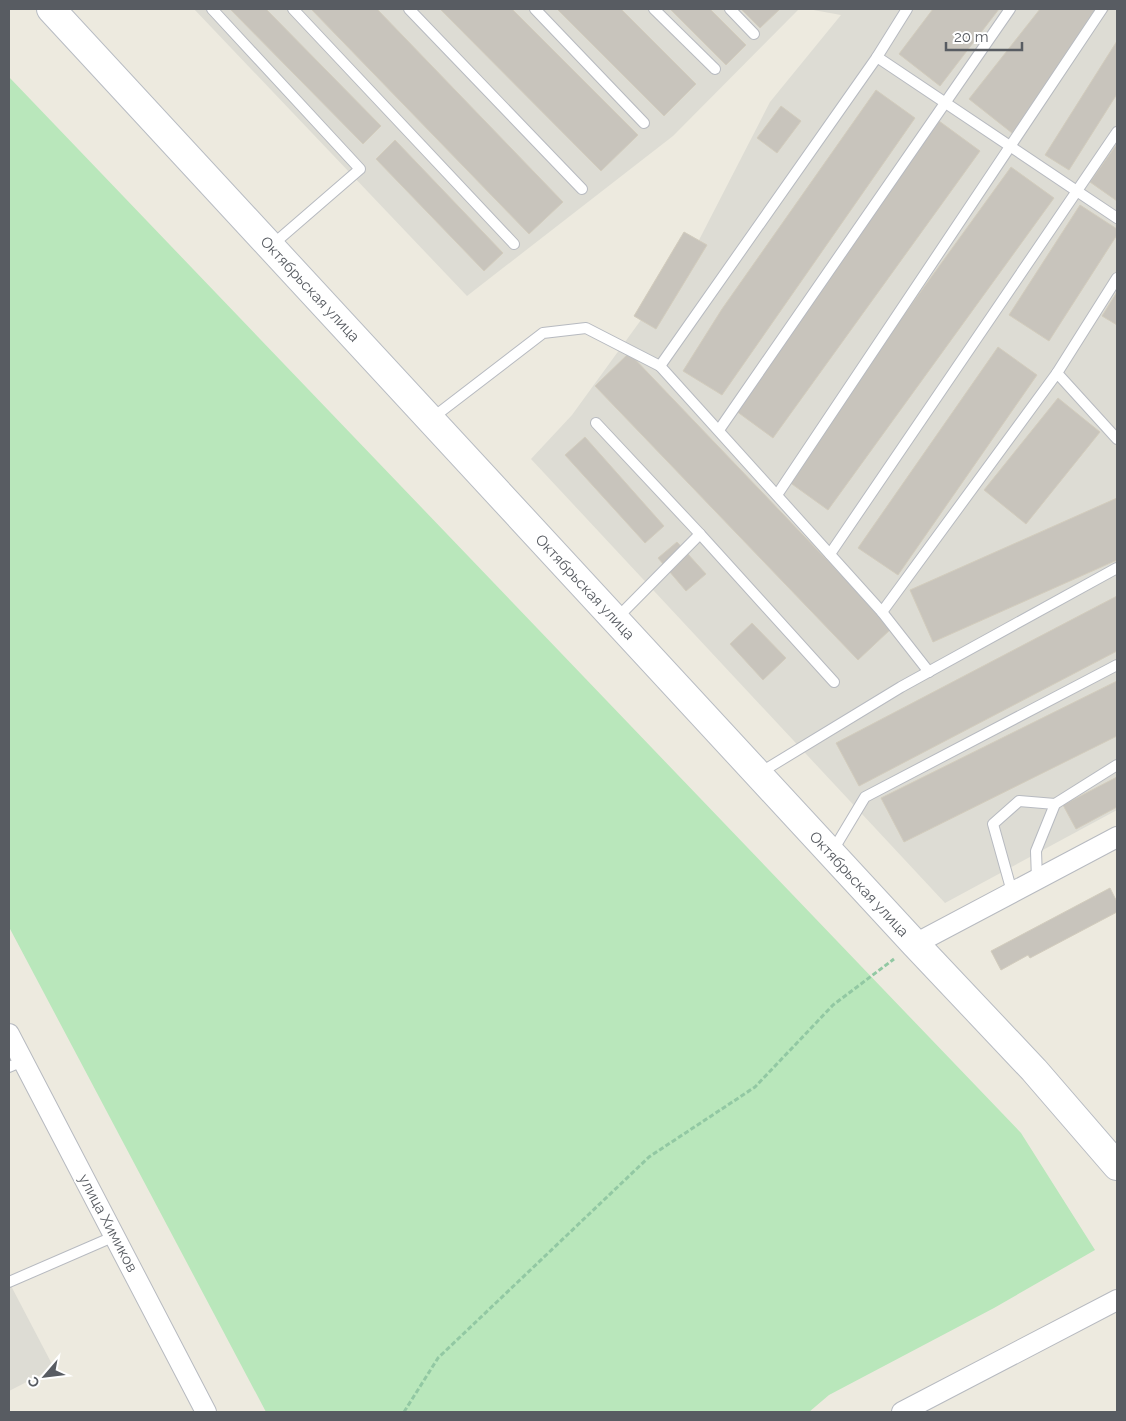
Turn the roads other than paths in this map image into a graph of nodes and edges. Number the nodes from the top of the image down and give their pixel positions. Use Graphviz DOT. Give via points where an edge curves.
graph roads {
  1 [pos="51,9"];
  2 [pos="212,9"];
  3 [pos="293,9"];
  4 [pos="409,9"];
  5 [pos="535,9"];
  6 [pos="654,9"];
  7 [pos="730,9"];
  8 [pos="907,9"];
  9 [pos="1010,9"];
  10 [pos="1102,9"];
  11 [pos="754,34"];
  12 [pos="877,57"];
  13 [pos="715,69"];
  14 [pos="945,103"];
  15 [pos="644,123"];
  16 [pos="1117,132"];
  17 [pos="1009,146"];
  18 [pos="582,189"];
  19 [pos="1076,190"];
  20 [pos="1117,218"];
  21 [pos="514,244"];
  22 [pos="270,246"];
  23 [pos="1117,278"];
  24 [pos="660,366"];
  25 [pos="1057,373"];
  26 [pos="430,420"];
  27 [pos="596,423"];
  28 [pos="719,430"];
  29 [pos="1117,437"];
  30 [pos="777,495"];
  31 [pos="700,534"];
  32 [pos="830,554"];
  33 [pos="1117,568"];
  34 [pos="882,612"];
  35 [pos="615,619"];
  36 [pos="1117,665"];
  37 [pos="929,672"];
  38 [pos="834,682"];
  39 [pos="1117,765"];
  40 [pos="758,774"];
  41 [pos="1055,804"];
  42 [pos="1117,837"];
  43 [pos="831,853"];
  44 [pos="1037,879"];
  45 [pos="1012,892"];
  46 [pos="914,944"];
  47 [pos="9,1034"];
  48 [pos="16,1064"];
  49 [pos="1117,1166"];
  50 [pos="114,1236"];
  51 [pos="9,1282"];
  52 [pos="1117,1300"];
  53 [pos="206,1412"];
  54 [pos="902,1412"];
  1 -- 22 [label="main road, Октябрьская улица"];
  2 -- 22 [label="lane" via="360,169"];
  3 -- 21 [label="lane"];
  4 -- 18 [label="lane"];
  5 -- 15 [label="lane"];
  6 -- 13 [label="lane"];
  7 -- 11 [label="lane"];
  8 -- 12 [label="lane"];
  9 -- 14 [label="lane"];
  10 -- 17 [label="lane"];
  12 -- 14 [label="lane"];
  12 -- 24 [label="lane"];
  14 -- 17 [label="lane"];
  14 -- 28 [label="lane"];
  16 -- 19 [label="lane"];
  17 -- 19 [label="lane"];
  17 -- 30 [label="lane"];
  19 -- 20 [label="lane"];
  19 -- 32 [label="lane"];
  22 -- 26 [label="main road, Октябрьская улица"];
  23 -- 25 [label="lane"];
  24 -- 26 [label="lane" via="586,328 543,333"];
  24 -- 28 [label="lane"];
  25 -- 29 [label="lane"];
  25 -- 34 [label="lane"];
  26 -- 35 [label="main road, Октябрьская улица"];
  27 -- 31 [label="lane"];
  28 -- 30 [label="lane"];
  30 -- 32 [label="lane"];
  31 -- 35 [label="lane"];
  31 -- 38 [label="lane"];
  32 -- 34 [label="lane"];
  33 -- 37 [label="lane"];
  34 -- 37 [label="lane"];
  35 -- 40 [label="main road, Октябрьская улица"];
  36 -- 43 [label="lane" via="865,797"];
  37 -- 40 [label="lane"];
  39 -- 41 [label="lane"];
  40 -- 43 [label="main road, Октябрьская улица"];
  41 -- 44 [label="lane" via="1036,852"];
  41 -- 45 [label="lane" via="1019,801 993,824"];
  42 -- 44 [label="street"];
  43 -- 46 [label="main road, Октябрьская улица"];
  44 -- 45 [label="street"];
  45 -- 46 [label="street"];
  46 -- 49 [label="main road, Октябрьская улица" via="1034,1070"];
  47 -- 48 [label="street, улица Химиков"];
  48 -- 50 [label="street, улица Химиков"];
  50 -- 51 [label="lane"];
  50 -- 53 [label="street, улица Химиков"];
  52 -- 54 [label="street"];
}
